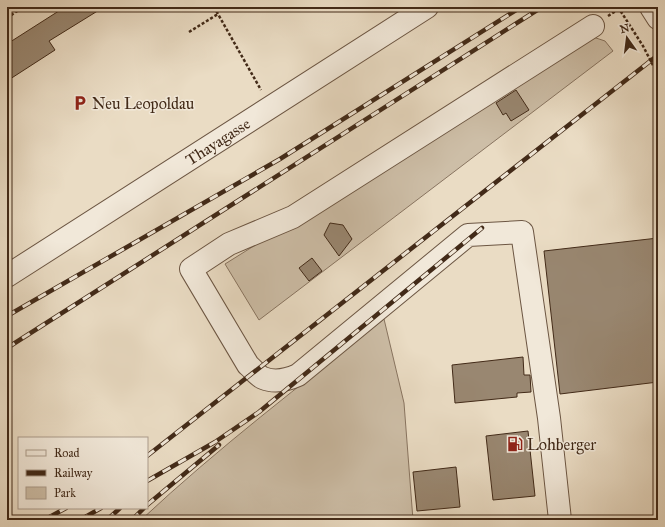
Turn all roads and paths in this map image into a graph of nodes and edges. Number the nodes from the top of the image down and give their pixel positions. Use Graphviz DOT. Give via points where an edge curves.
graph roads {
  1 [pos="23,7"];
  2 [pos="214,7"];
  3 [pos="427,7"];
  4 [pos="651,7"];
  5 [pos="618,8"];
  6 [pos="614,12"];
  7 [pos="218,14"];
  8 [pos="7,18"];
  9 [pos="658,18"];
  10 [pos="593,26"];
  11 [pos="189,32"];
  12 [pos="658,75"];
  13 [pos="271,106"];
  14 [pos="7,276"];
  15 [pos="560,520"];
  1 -- 8 [label="path"];
  2 -- 7 [label="path"];
  3 -- 13 [label="street, Thayagasse"];
  4 -- 9 [label="street"];
  5 -- 6 [label="path"];
  5 -- 12 [label="path"];
  7 -- 11 [label="path"];
  7 -- 13 [label="path"];
  10 -- 15 [label="street" via="292,216 229,244 191,269 248,365 262,378 288,380 298,375 468,235 522,232 549,418"];
  13 -- 14 [label="street, Thayagasse"];
}
